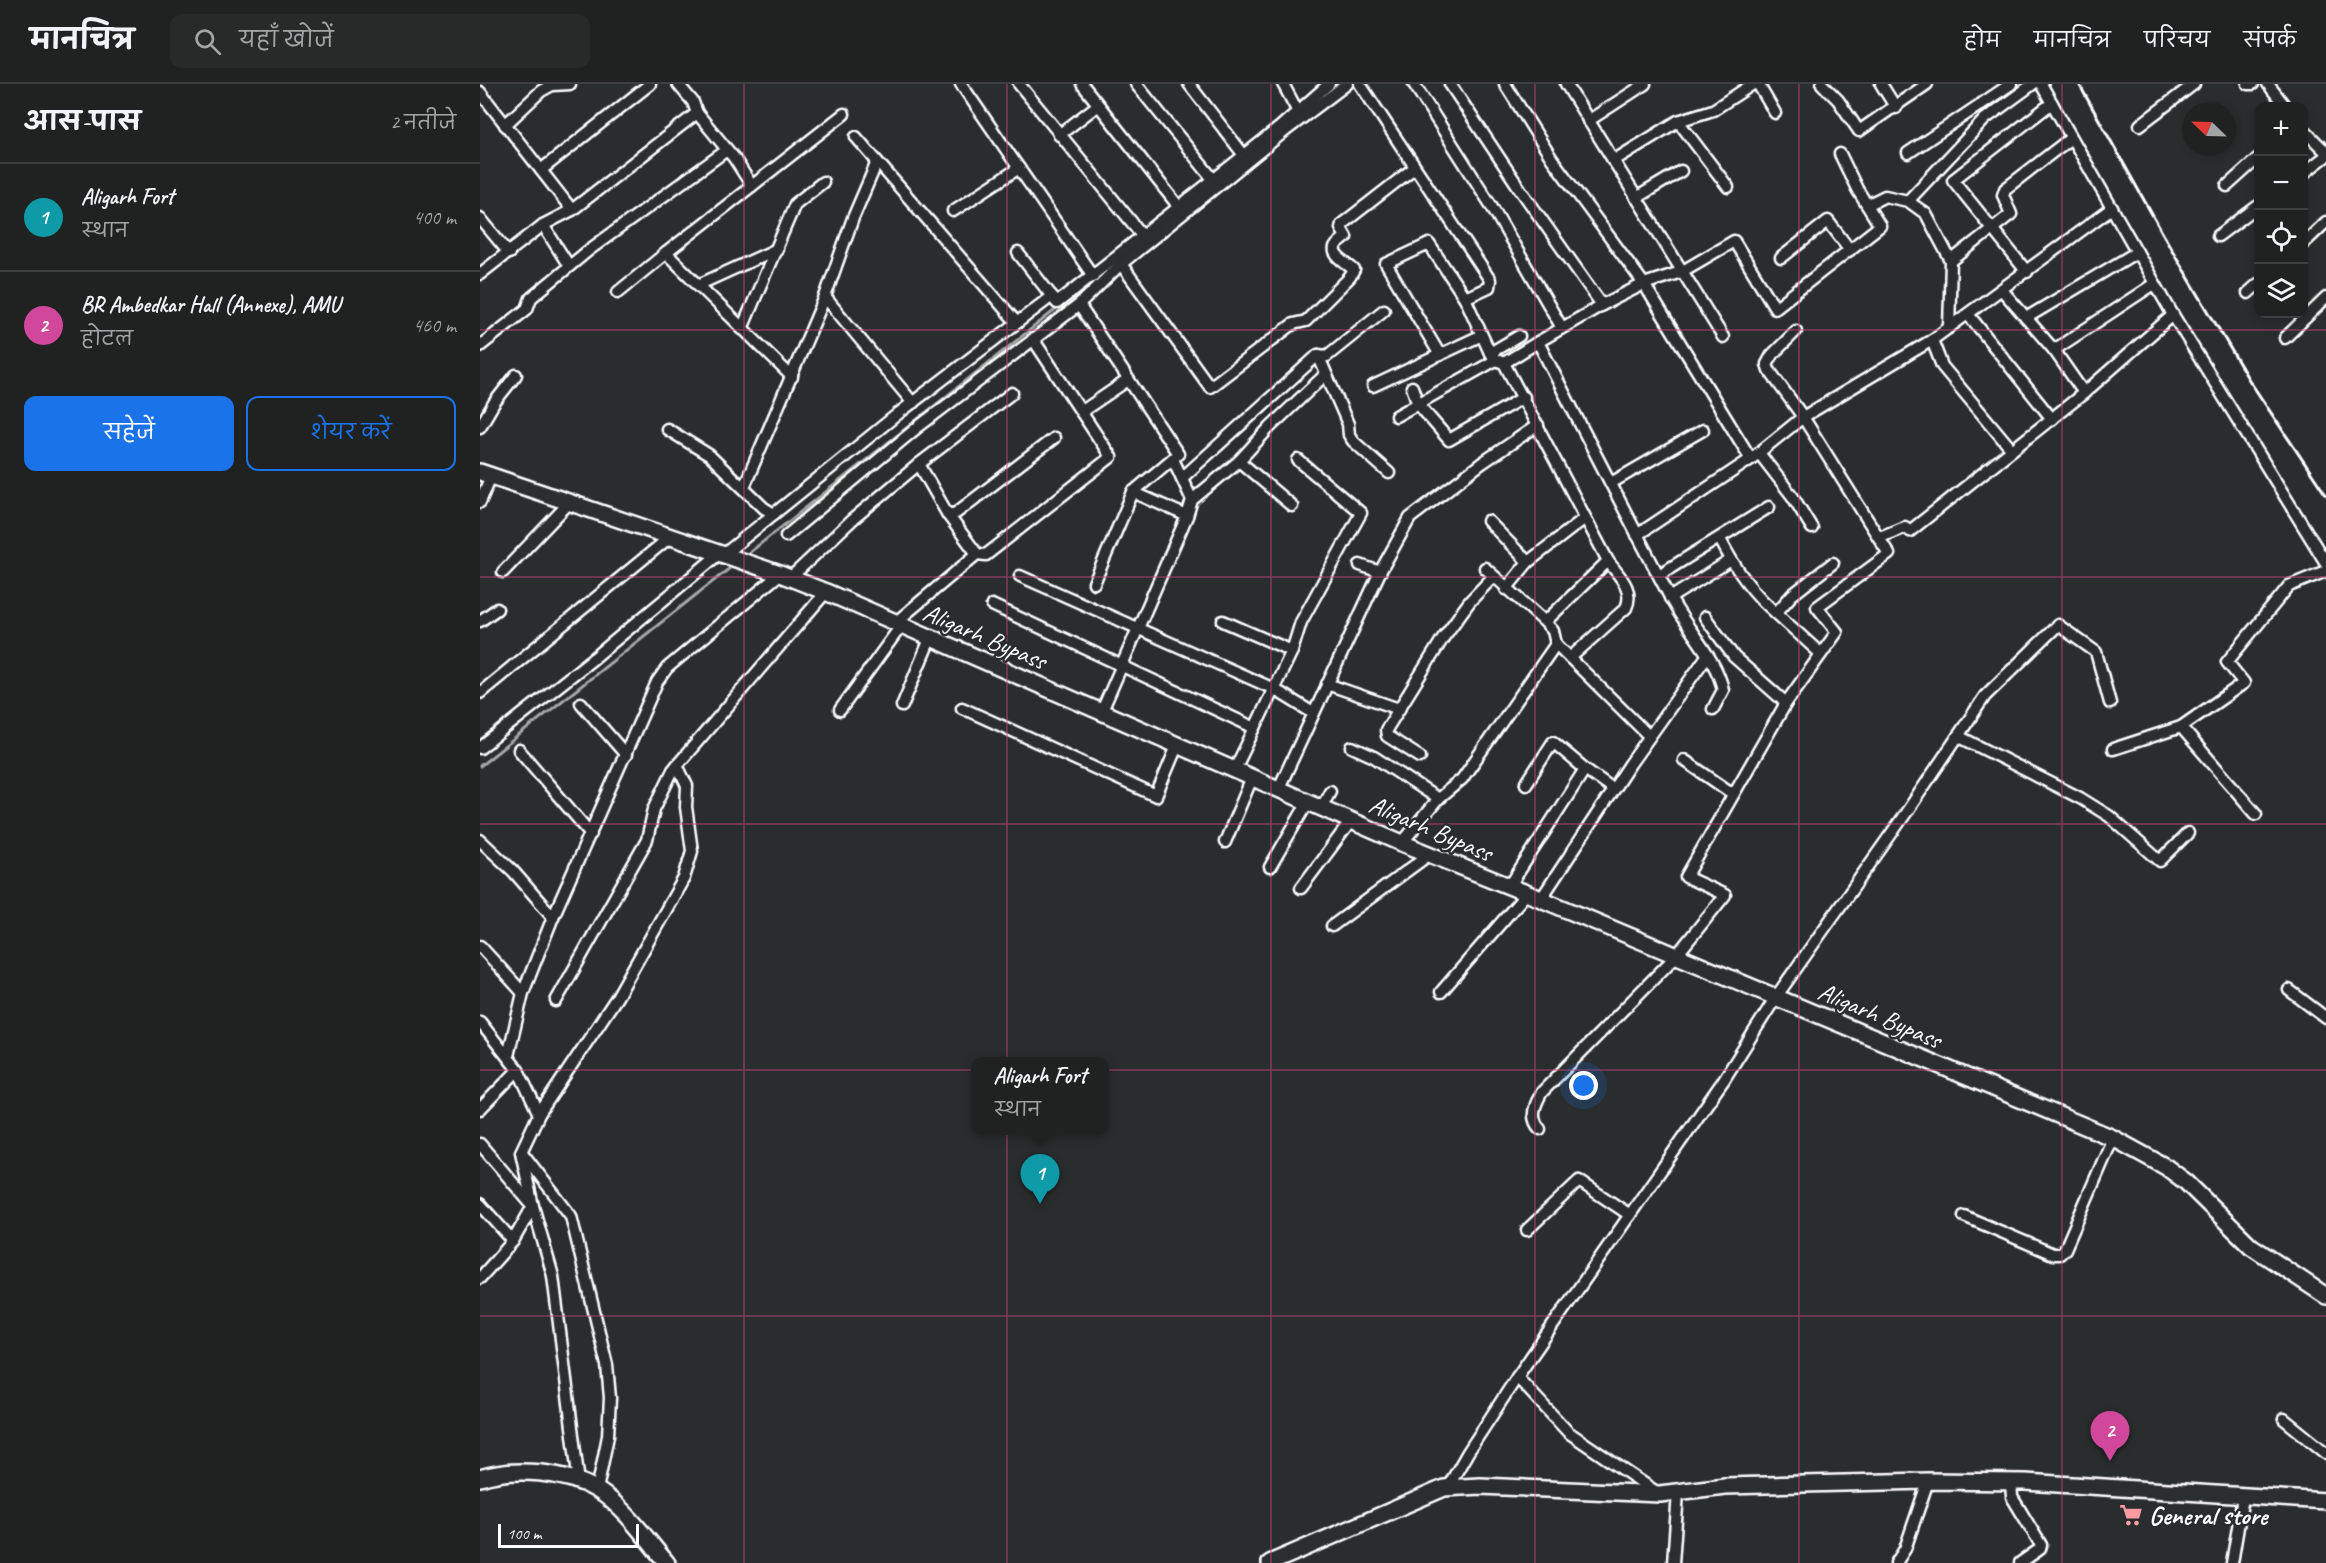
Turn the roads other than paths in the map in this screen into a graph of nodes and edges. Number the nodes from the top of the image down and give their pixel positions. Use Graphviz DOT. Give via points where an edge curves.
graph roads {
  1 [pos="570,84"];
  2 [pos="650,84"];
  3 [pos="678,84"];
  4 [pos="961,84"];
  5 [pos="1019,84"];
  6 [pos="1082,84"];
  7 [pos="1137,84"];
  8 [pos="1189,84"];
  9 [pos="1283,84"];
  10 [pos="1329,84"];
  11 [pos="1347,84"];
  12 [pos="1360,84"];
  13 [pos="1414,84"];
  14 [pos="1450,84"];
  15 [pos="1505,84"];
  16 [pos="1566,84"];
  17 [pos="1645,84"];
  18 [pos="1753,84"];
  19 [pos="1758,84"];
  20 [pos="1822,84"];
  21 [pos="1881,84"];
  22 [pos="1928,84"];
  23 [pos="2011,84"];
  24 [pos="2033,84"];
  25 [pos="2041,84"];
  26 [pos="2194,84"];
  27 [pos="2248,84"];
  28 [pos="2253,84"];
  29 [pos="2268,84"];
  30 [pos="480,92"];
  31 [pos="2282,102"];
  32 [pos="2052,103"];
  33 [pos="1098,105"];
  34 [pos="1896,108"];
  35 [pos="1298,112"];
  36 [pos="698,113"];
  37 [pos="1775,113"];
  38 [pos="844,114"];
  39 [pos="1678,120"];
  40 [pos="1588,121"];
  41 [pos="505,125"];
  42 [pos="2140,125"];
  43 [pos="2308,134"];
  44 [pos="1059,135"];
  45 [pos="856,137"];
  46 [pos="2071,138"];
  47 [pos="727,150"];
  48 [pos="1908,153"];
  49 [pos="1243,154"];
  50 [pos="1840,154"];
  51 [pos="2326,154"];
  52 [pos="1613,161"];
  53 [pos="877,162"];
  54 [pos="2254,162"];
  55 [pos="1019,168"];
  56 [pos="1414,168"];
  57 [pos="541,170"];
  58 [pos="2308,170"];
  59 [pos="1681,171"];
  60 [pos="1213,178"];
  61 [pos="823,182"];
  62 [pos="752,186"];
  63 [pos="2227,186"];
  64 [pos="1728,187"];
  65 [pos="1636,198"];
  66 [pos="1908,201"];
  67 [pos="1867,205"];
  68 [pos="1179,207"];
  69 [pos="2112,208"];
  70 [pos="572,210"];
  71 [pos="2254,210"];
  72 [pos="953,211"];
  73 [pos="480,218"];
  74 [pos="2326,222"];
  75 [pos="543,225"];
  76 [pos="1992,229"];
  77 [pos="1143,236"];
  78 [pos="2218,236"];
  79 [pos="2308,239"];
  80 [pos="777,249"];
  81 [pos="1850,250"];
  82 [pos="2137,252"];
  83 [pos="509,253"];
  84 [pos="666,253"];
  85 [pos="1018,253"];
  86 [pos="1781,258"];
  87 [pos="1951,261"];
  88 [pos="1121,264"];
  89 [pos="569,266"];
  90 [pos="1681,272"];
  91 [pos="2027,272"];
  92 [pos="480,274"];
  93 [pos="1093,276"];
  94 [pos="1644,284"];
  95 [pos="2154,284"];
  96 [pos="698,285"];
  97 [pos="2254,288"];
  98 [pos="2002,290"];
  99 [pos="618,291"];
  100 [pos="2248,293"];
  101 [pos="1052,296"];
  102 [pos="825,297"];
  103 [pos="1465,298"];
  104 [pos="2326,298"];
  105 [pos="1079,305"];
  106 [pos="1602,305"];
  107 [pos="1384,309"];
  108 [pos="1968,314"];
  109 [pos="2173,315"];
  110 [pos="2026,318"];
  111 [pos="1017,323"];
  112 [pos="1562,328"];
  113 [pos="1949,328"];
  114 [pos="742,329"];
  115 [pos="1796,331"];
  116 [pos="1480,336"];
  117 [pos="1519,336"];
  118 [pos="1723,337"];
  119 [pos="2284,338"];
  120 [pos="1034,339"];
  121 [pos="1932,340"];
  122 [pos="1538,342"];
  123 [pos="480,346"];
  124 [pos="2054,350"];
  125 [pos="1318,355"];
  126 [pos="1440,355"];
  127 [pos="1497,358"];
  128 [pos="516,375"];
  129 [pos="1325,375"];
  130 [pos="792,376"];
  131 [pos="1128,380"];
  132 [pos="1373,386"];
  133 [pos="1412,387"];
  134 [pos="1012,393"];
  135 [pos="2084,393"];
  136 [pos="1524,397"];
  137 [pos="912,403"];
  138 [pos="1418,404"];
  139 [pos="1081,412"];
  140 [pos="1396,416"];
  141 [pos="1803,417"];
  142 [pos="2052,418"];
  143 [pos="1538,425"];
  144 [pos="480,427"];
  145 [pos="667,429"];
  146 [pos="1703,430"];
  147 [pos="1053,438"];
  148 [pos="2012,450"];
  149 [pos="1755,456"];
  150 [pos="1173,459"];
  151 [pos="1298,460"];
  152 [pos="1239,462"];
  153 [pos="919,464"];
  154 [pos="1389,473"];
  155 [pos="486,474"];
  156 [pos="1182,478"];
  157 [pos="1611,483"];
  158 [pos="744,487"];
  159 [pos="1133,492"];
  160 [pos="1192,500"];
  161 [pos="480,502"];
  162 [pos="570,502"];
  163 [pos="1292,506"];
  164 [pos="1769,507"];
  165 [pos="774,514"];
  166 [pos="948,515"];
  167 [pos="1187,516"];
  168 [pos="1585,518"];
  169 [pos="1488,521"];
  170 [pos="1812,528"];
  171 [pos="1637,535"];
  172 [pos="786,536"];
  173 [pos="670,537"];
  174 [pos="1880,537"];
  175 [pos="1720,539"];
  176 [pos="977,554"];
  177 [pos="724,556"];
  178 [pos="1731,560"];
  179 [pos="1608,561"];
  180 [pos="1528,562"];
  181 [pos="1833,563"];
  182 [pos="2326,563"];
  183 [pos="1360,565"];
  184 [pos="1485,568"];
  185 [pos="2326,571"];
  186 [pos="503,572"];
  187 [pos="1380,572"];
  188 [pos="1659,575"];
  189 [pos="785,576"];
  190 [pos="1020,576"];
  191 [pos="1492,577"];
  192 [pos="1094,583"];
  193 [pos="1506,589"];
  194 [pos="826,592"];
  195 [pos="1670,598"];
  196 [pos="992,605"];
  197 [pos="497,609"];
  198 [pos="1776,613"];
  199 [pos="1705,617"];
  200 [pos="480,621"];
  201 [pos="1222,621"];
  202 [pos="1545,622"];
  203 [pos="898,625"];
  204 [pos="1137,629"];
  205 [pos="930,639"];
  206 [pos="1556,644"];
  207 [pos="1292,651"];
  208 [pos="1821,654"];
  209 [pos="1707,657"];
  210 [pos="1570,658"];
  211 [pos="1121,666"];
  212 [pos="1327,684"];
  213 [pos="1274,689"];
  214 [pos="480,693"];
  215 [pos="581,703"];
  216 [pos="1786,703"];
  217 [pos="2110,703"];
  218 [pos="902,706"];
  219 [pos="962,708"];
  220 [pos="1399,709"];
  221 [pos="1713,709"];
  222 [pos="840,710"];
  223 [pos="1101,713"];
  224 [pos="1312,713"];
  225 [pos="2181,727"];
  226 [pos="1255,728"];
  227 [pos="1649,736"];
  228 [pos="1958,736"];
  229 [pos="1177,746"];
  230 [pos="1352,747"];
  231 [pos="480,748"];
  232 [pos="2113,749"];
  233 [pos="519,750"];
  234 [pos="626,755"];
  235 [pos="1420,757"];
  236 [pos="1684,760"];
  237 [pos="677,765"];
  238 [pos="1585,769"];
  239 [pos="1234,771"];
  240 [pos="1252,778"];
  241 [pos="1526,784"];
  242 [pos="1613,789"];
  243 [pos="1278,790"];
  244 [pos="1330,791"];
  245 [pos="1733,794"];
  246 [pos="1438,799"];
  247 [pos="1314,805"];
  248 [pos="2256,814"];
  249 [pos="1351,821"];
  250 [pos="2188,833"];
  251 [pos="591,834"];
  252 [pos="480,840"];
  253 [pos="1225,842"];
  254 [pos="1402,843"];
  255 [pos="1430,854"];
  256 [pos="1270,867"];
  257 [pos="1509,887"];
  258 [pos="1301,888"];
  259 [pos="1533,896"];
  260 [pos="553,917"];
  261 [pos="1332,926"];
  262 [pos="480,946"];
  263 [pos="1676,956"];
  264 [pos="2289,990"];
  265 [pos="1441,992"];
  266 [pos="522,993"];
  267 [pos="1776,997"];
  268 [pos="556,1001"];
  269 [pos="2326,1018"];
  270 [pos="480,1022"];
  271 [pos="508,1056"];
  272 [pos="518,1070"];
  273 [pos="480,1109"];
  274 [pos="539,1114"];
  275 [pos="1540,1129"];
  276 [pos="2113,1138"];
  277 [pos="480,1144"];
  278 [pos="521,1152"];
  279 [pos="480,1204"];
  280 [pos="533,1206"];
  281 [pos="1630,1215"];
  282 [pos="1964,1216"];
  283 [pos="1527,1230"];
  284 [pos="513,1241"];
  285 [pos="480,1278"];
  286 [pos="2326,1296"];
  287 [pos="1517,1377"];
  288 [pos="2284,1419"];
  289 [pos="2326,1453"];
  290 [pos="480,1478"];
  291 [pos="1928,1481"];
  292 [pos="2011,1482"];
  293 [pos="579,1483"];
  294 [pos="1448,1487"];
  295 [pos="597,1490"];
  296 [pos="1678,1492"];
  297 [pos="1660,1494"];
  298 [pos="2243,1497"];
  299 [pos="2325,1502"];
  300 [pos="667,1563"];
  301 [pos="1270,1563"];
  302 [pos="1673,1563"];
  303 [pos="1896,1563"];
  304 [pos="2020,1563"];
  305 [pos="2232,1563"];
  1 -- 41 [label="street" via="552,85"];
  2 -- 57 [label="street"];
  3 -- 36 [label="street"];
  4 -- 55 [label="street"];
  5 -- 44 [label="street"];
  6 -- 33 [label="street"];
  7 -- 60 [label="street"];
  8 -- 49 [label="street"];
  9 -- 35 [label="street"];
  10 -- 35 [label="street"];
  11 -- 88 [label="street"];
  12 -- 56 [label="street"];
  13 -- 112 [label="street" via="1491,205"];
  14 -- 106 [label="street"];
  15 -- 94 [label="street" via="1552,159"];
  16 -- 40 [label="street"];
  17 -- 40 [label="street"];
  18 -- 39 [label="street" via="1713,110"];
  19 -- 37 [label="street"];
  20 -- 34 [label="street" via="1859,131"];
  21 -- 34 [label="street"];
  22 -- 34 [label="street"];
  23 -- 48 [label="street"];
  24 -- 66 [label="street" via="1985,119"];
  25 -- 32 [label="street"];
  26 -- 42 [label="street"];
  27 -- 28 [label="street"];
  29 -- 31 [label="street"];
  30 -- 41 [label="street"];
  32 -- 46 [label="street"];
  32 -- 76 [label="street" via="1953,180"];
  33 -- 44 [label="street"];
  33 -- 68 [label="street"];
  35 -- 49 [label="street"];
  36 -- 47 [label="street"];
  36 -- 70 [label="street"];
  38 -- 62 [label="street"];
  39 -- 52 [label="street"];
  39 -- 64 [label="street"];
  40 -- 52 [label="street"];
  41 -- 57 [label="street"];
  43 -- 51 [label="street"];
  44 -- 77 [label="street"];
  45 -- 53 [label="street"];
  46 -- 69 [label="street"];
  46 -- 76 [label="street" via="2005,189 2002,195 2011,214"];
  47 -- 62 [label="street"];
  47 -- 89 [label="street"];
  49 -- 60 [label="street"];
  50 -- 67 [label="street"];
  51 -- 58 [label="street"];
  52 -- 65 [label="street"];
  53 -- 102 [label="street"];
  53 -- 111 [label="street"];
  54 -- 63 [label="street"];
  55 -- 72 [label="street"];
  55 -- 93 [label="street"];
  56 -- 88 [label="street" via="1342,224 1346,237 1334,250 1354,270 1350,277 1306,321 1293,324 1210,387"];
  56 -- 103 [label="street" via="1490,280 1489,287"];
  57 -- 70 [label="street"];
  59 -- 65 [label="street"];
  60 -- 68 [label="street"];
  61 -- 80 [label="street" via="795,204"];
  62 -- 84 [label="street"];
  65 -- 90 [label="street"];
  66 -- 67 [label="street" via="1885,196"];
  66 -- 87 [label="street" via="1926,214"];
  67 -- 81 [label="street" via="1880,226"];
  68 -- 77 [label="street"];
  69 -- 82 [label="street"];
  69 -- 91 [label="street"];
  70 -- 75 [label="street"];
  71 -- 78 [label="street"];
  73 -- 83 [label="street"];
  74 -- 79 [label="street"];
  75 -- 83 [label="street"];
  75 -- 89 [label="street"];
  76 -- 87 [label="street"];
  76 -- 91 [label="street"];
  77 -- 93 [label="street"];
  80 -- 96 [label="street"];
  80 -- 114 [label="street"];
  81 -- 86 [label="street" via="1828,221"];
  81 -- 90 [label="street" via="1774,308 1734,241"];
  82 -- 95 [label="street"];
  82 -- 110 [label="street"];
  83 -- 92 [label="street"];
  84 -- 96 [label="street"];
  84 -- 99 [label="street"];
  85 -- 101 [label="street"];
  87 -- 113 [label="street"];
  88 -- 105 [label="street"];
  89 -- 123 [label="street" via="531,298 527,309"];
  90 -- 94 [label="street"];
  90 -- 118 [label="street"];
  91 -- 98 [label="street"];
  93 -- 101 [label="street" via="1057,303"];
  94 -- 106 [label="street"];
  94 -- 149 [label="street"];
  95 -- 109 [label="street"];
  95 -- 124 [label="street"];
  96 -- 114 [label="street"];
  97 -- 100 [label="street"];
  98 -- 108 [label="street"];
  98 -- 110 [label="street"];
  101 -- 111 [label="street"];
  102 -- 130 [label="street"];
  102 -- 137 [label="street"];
  103 -- 116 [label="street"];
  103 -- 126 [label="street" via="1429,244 1386,264"];
  104 -- 119 [label="street"];
  105 -- 120 [label="street"];
  105 -- 131 [label="street"];
  106 -- 112 [label="street"];
  107 -- 125 [label="street" via="1328,356"];
  108 -- 113 [label="street"];
  108 -- 142 [label="street"];
  109 -- 135 [label="street"];
  109 -- 182 [label="street"];
  110 -- 124 [label="street"];
  111 -- 137 [label="street"];
  112 -- 122 [label="street"];
  113 -- 121 [label="street"];
  114 -- 130 [label="street"];
  115 -- 141 [label="street" via="1767,364"];
  116 -- 126 [label="street"];
  116 -- 127 [label="street"];
  117 -- 127 [label="street"];
  120 -- 139 [label="street"];
  120 -- 172 [label="street" via="918,427"];
  121 -- 141 [label="street"];
  121 -- 148 [label="street" via="1942,366"];
  122 -- 127 [label="street"];
  122 -- 157 [label="street"];
  124 -- 135 [label="street"];
  125 -- 129 [label="street"];
  125 -- 156 [label="street"];
  126 -- 132 [label="street"];
  127 -- 136 [label="street"];
  127 -- 138 [label="street"];
  128 -- 144 [label="street"];
  129 -- 152 [label="street"];
  129 -- 154 [label="street" via="1348,424 1349,435"];
  130 -- 158 [label="street"];
  131 -- 139 [label="street"];
  131 -- 150 [label="street" via="1178,454"];
  133 -- 138 [label="street"];
  134 -- 153 [label="street"];
  135 -- 142 [label="street"];
  136 -- 138 [label="street" via="1449,440"];
  136 -- 143 [label="street"];
  137 -- 165 [label="street"];
  138 -- 140 [label="street"];
  139 -- 176 [label="street" via="1111,457 986,555"];
  141 -- 149 [label="street"];
  141 -- 174 [label="street"];
  142 -- 148 [label="street"];
  143 -- 168 [label="street"];
  143 -- 187 [label="street" via="1410,518"];
  145 -- 158 [label="street" via="708,455"];
  146 -- 157 [label="street"];
  147 -- 166 [label="street" via="956,513"];
  148 -- 174 [label="street" via="1910,531 1905,527"];
  149 -- 170 [label="street" via="1793,497"];
  149 -- 171 [label="street"];
  150 -- 156 [label="street"];
  150 -- 159 [label="street"];
  151 -- 207 [label="street" via="1361,513 1301,622"];
  152 -- 160 [label="street"];
  152 -- 163 [label="street"];
  153 -- 166 [label="street"];
  153 -- 189 [label="street"];
  155 -- 161 [label="street"];
  155 -- 162 [label="main road, Aligarh Bypass"];
  156 -- 160 [label="street"];
  157 -- 171 [label="street"];
  158 -- 165 [label="street"];
  159 -- 167 [label="street"];
  159 -- 192 [label="street"];
  160 -- 167 [label="street"];
  162 -- 173 [label="main road, Aligarh Bypass"];
  162 -- 186 [label="street"];
  164 -- 175 [label="street"];
  165 -- 177 [label="street"];
  166 -- 176 [label="street"];
  167 -- 204 [label="street"];
  168 -- 179 [label="street"];
  168 -- 180 [label="street"];
  169 -- 180 [label="street"];
  171 -- 188 [label="street"];
  173 -- 177 [label="main road, Aligarh Bypass"];
  173 -- 214 [label="street"];
  174 -- 208 [label="street" via="1889,554 1817,607 1837,632"];
  175 -- 178 [label="street"];
  175 -- 188 [label="street"];
  176 -- 203 [label="street"];
  177 -- 189 [label="main road, Aligarh Bypass"];
  177 -- 231 [label="street"];
  178 -- 195 [label="street"];
  178 -- 198 [label="street" via="1754,593"];
  179 -- 202 [label="street"];
  179 -- 210 [label="street" via="1628,588 1629,601"];
  180 -- 193 [label="street"];
  181 -- 198 [label="street"];
  183 -- 187 [label="street"];
  184 -- 191 [label="street"];
  185 -- 225 [label="street" via="2289,586 2227,662 2244,683"];
  187 -- 212 [label="street"];
  188 -- 195 [label="street"];
  189 -- 194 [label="main road, Aligarh Bypass"];
  189 -- 234 [label="street" via="667,668 653,689"];
  190 -- 204 [label="street"];
  191 -- 193 [label="street"];
  191 -- 220 [label="street" via="1455,620"];
  193 -- 202 [label="street"];
  194 -- 203 [label="main road, Aligarh Bypass"];
  194 -- 237 [label="street"];
  195 -- 209 [label="street"];
  196 -- 211 [label="street"];
  197 -- 200 [label="street"];
  198 -- 208 [label="street"];
  199 -- 216 [label="street" via="1734,657"];
  201 -- 207 [label="street"];
  202 -- 206 [label="street" via="1553,631"];
  203 -- 205 [label="main road, Aligarh Bypass"];
  203 -- 222 [label="street"];
  204 -- 211 [label="street"];
  204 -- 213 [label="street"];
  205 -- 218 [label="street"];
  205 -- 223 [label="main road, Aligarh Bypass"];
  206 -- 210 [label="street"];
  206 -- 246 [label="street" via="1462,779"];
  207 -- 213 [label="street"];
  208 -- 216 [label="street"];
  209 -- 221 [label="street" via="1723,690"];
  209 -- 227 [label="street"];
  210 -- 227 [label="street"];
  211 -- 223 [label="street"];
  211 -- 226 [label="street"];
  212 -- 220 [label="street"];
  212 -- 224 [label="street"];
  213 -- 224 [label="street"];
  213 -- 226 [label="street"];
  215 -- 234 [label="street"];
  216 -- 245 [label="street"];
  217 -- 228 [label="street" via="2096,652 2058,625 1985,696"];
  219 -- 229 [label="street" via="1156,796"];
  220 -- 235 [label="street" via="1386,730 1387,736"];
  223 -- 229 [label="main road, Aligarh Bypass"];
  224 -- 243 [label="street"];
  225 -- 232 [label="street"];
  225 -- 248 [label="street"];
  226 -- 239 [label="street"];
  227 -- 242 [label="street"];
  228 -- 250 [label="street" via="2080,798 2109,816 2160,861"];
  228 -- 267 [label="street"];
  229 -- 239 [label="main road, Aligarh Bypass"];
  230 -- 246 [label="street"];
  233 -- 251 [label="street"];
  234 -- 251 [label="street"];
  236 -- 245 [label="street"];
  237 -- 268 [label="street" via="657,800 647,840"];
  237 -- 274 [label="street" via="686,783 692,851 684,878 617,997"];
  238 -- 241 [label="street" via="1553,742"];
  238 -- 242 [label="street"];
  238 -- 257 [label="street"];
  239 -- 240 [label="main road, Aligarh Bypass"];
  240 -- 243 [label="main road, Aligarh Bypass"];
  240 -- 253 [label="street"];
  242 -- 259 [label="street"];
  243 -- 247 [label="main road, Aligarh Bypass"];
  244 -- 247 [label="street"];
  245 -- 263 [label="street" via="1686,877 1725,896"];
  246 -- 254 [label="street"];
  247 -- 249 [label="main road, Aligarh Bypass"];
  247 -- 256 [label="street"];
  249 -- 254 [label="main road, Aligarh Bypass"];
  249 -- 258 [label="street"];
  251 -- 260 [label="street"];
  252 -- 260 [label="street"];
  254 -- 255 [label="main road, Aligarh Bypass"];
  255 -- 257 [label="main road, Aligarh Bypass"];
  255 -- 261 [label="street"];
  257 -- 259 [label="main road, Aligarh Bypass"];
  259 -- 263 [label="main road, Aligarh Bypass"];
  259 -- 265 [label="street"];
  260 -- 266 [label="street"];
  262 -- 266 [label="street"];
  263 -- 267 [label="main road, Aligarh Bypass"];
  263 -- 275 [label="street" via="1542,1092 1533,1113"];
  264 -- 269 [label="street"];
  266 -- 271 [label="street"];
  267 -- 276 [label="main road, Aligarh Bypass"];
  267 -- 281 [label="street" via="1724,1081"];
  270 -- 271 [label="street"];
  271 -- 272 [label="street"];
  272 -- 273 [label="street"];
  272 -- 274 [label="street"];
  274 -- 278 [label="street"];
  276 -- 282 [label="street" via="2060,1254"];
  276 -- 286 [label="main road, Aligarh Bypass" via="2166,1167 2251,1246"];
  277 -- 280 [label="street"];
  278 -- 280 [label="street"];
  278 -- 295 [label="street" via="571,1216 602,1346 610,1398 608,1436"];
  279 -- 284 [label="street"];
  280 -- 284 [label="street"];
  280 -- 293 [label="street" via="553,1276"];
  281 -- 283 [label="street" via="1579,1181"];
  281 -- 287 [label="street"];
  284 -- 285 [label="street"];
  287 -- 294 [label="street"];
  287 -- 297 [label="street" via="1568,1432"];
  288 -- 289 [label="street"];
  290 -- 293 [label="main road" via="526,1471"];
  291 -- 292 [label="main road"];
  291 -- 296 [label="main road" via="1725,1486"];
  291 -- 303 [label="street" via="1905,1549"];
  292 -- 298 [label="main road"];
  292 -- 304 [label="street" via="2012,1497 2041,1545"];
  293 -- 295 [label="main road"];
  294 -- 297 [label="main road"];
  294 -- 301 [label="main road"];
  295 -- 300 [label="main road" via="621,1510"];
  296 -- 297 [label="main road"];
  296 -- 302 [label="street"];
  298 -- 299 [label="main road"];
  298 -- 305 [label="street"];
}
